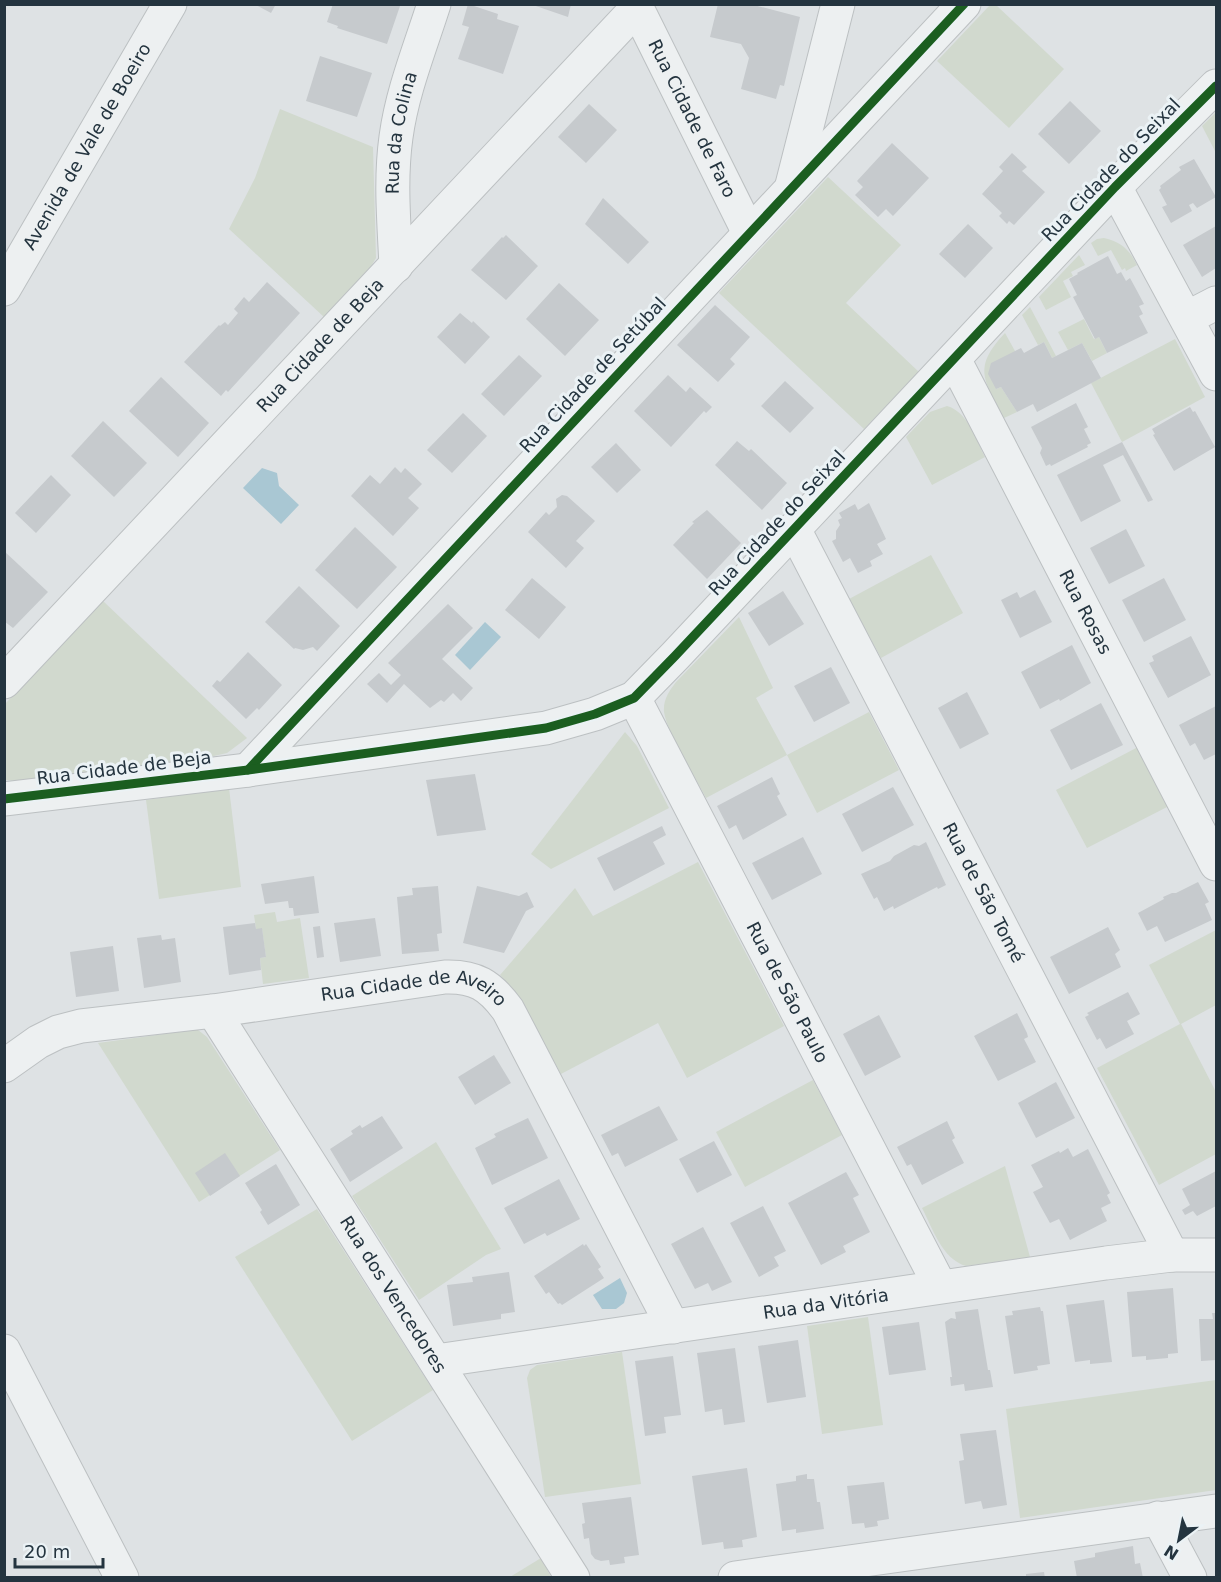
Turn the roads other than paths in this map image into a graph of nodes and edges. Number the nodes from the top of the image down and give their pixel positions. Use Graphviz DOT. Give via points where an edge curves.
graph roads {
  1 [pos="170,4"];
  2 [pos="434,4"];
  3 [pos="838,4"];
  4 [pos="964,4"];
  5 [pos="636,6"];
  6 [pos="1216,86"];
  7 [pos="792,187"];
  8 [pos="1115,187"];
  9 [pos="749,233"];
  10 [pos="396,266"];
  11 [pos="4,289"];
  12 [pos="1216,303"];
  13 [pos="1187,318"];
  14 [pos="954,359"];
  15 [pos="1216,374"];
  16 [pos="794,529"];
  17 [pos="4,682"];
  18 [pos="634,698"];
  19 [pos="248,770"];
  20 [pos="4,799"];
  21 [pos="1216,864"];
  22 [pos="213,1011"];
  23 [pos="4,1066"];
  24 [pos="1172,1255"];
  25 [pos="1216,1255"];
  26 [pos="940,1286"];
  27 [pos="673,1328"];
  28 [pos="4,1351"];
  29 [pos="436,1362"];
  30 [pos="1216,1511"];
  31 [pos="1158,1518"];
  32 [pos="122,1578"];
  33 [pos="573,1578"];
  34 [pos="735,1578"];
  35 [pos="1190,1578"];
  1 -- 11 [label="street, Avenida de Vale de Boeiro"];
  2 -- 10 [label="street, Rua da Colina" via="396,136 392,169"];
  3 -- 7 [label="street"];
  4 -- 7 [label="street, Rua Cidade de Setúbal"];
  5 -- 9 [label="street, Rua Cidade de Faro"];
  5 -- 10 [label="street, Rua Cidade de Beja"];
  6 -- 8 [label="street, Rua Cidade do Seixal"];
  7 -- 9 [label="street, Rua Cidade de Setúbal"];
  8 -- 13 [label="street"];
  8 -- 14 [label="street, Rua Cidade do Seixal"];
  9 -- 19 [label="street, Rua Cidade de Setúbal"];
  10 -- 17 [label="street, Rua Cidade de Beja"];
  12 -- 13 [label="street"];
  13 -- 15 [label="street"];
  14 -- 16 [label="street, Rua Cidade do Seixal"];
  14 -- 21 [label="street, Rua Rosas"];
  16 -- 18 [label="street, Rua Cidade do Seixal"];
  16 -- 24 [label="street, Rua de São Tomé"];
  18 -- 19 [label="street, Rua Cidade do Seixal" via="546,728"];
  18 -- 26 [label="street, Rua de São Paulo"];
  19 -- 20 [label="street, Rua Cidade de Beja"];
  22 -- 23 [label="street, Rua Cidade de Aveiro" via="58,1032"];
  22 -- 27 [label="street, Rua Cidade de Aveiro" via="444,977 480,982 508,1010"];
  22 -- 29 [label="street, Rua dos Vencedores"];
  24 -- 25 [label="street, Rua da Vitória"];
  24 -- 26 [label="street, Rua da Vitória"];
  26 -- 27 [label="street, Rua da Vitória"];
  27 -- 29 [label="street, Rua da Vitória"];
  28 -- 32 [label="street"];
  29 -- 33 [label="street, Rua dos Vencedores"];
  30 -- 31 [label="street"];
  31 -- 34 [label="street"];
  31 -- 35 [label="street"];
}
